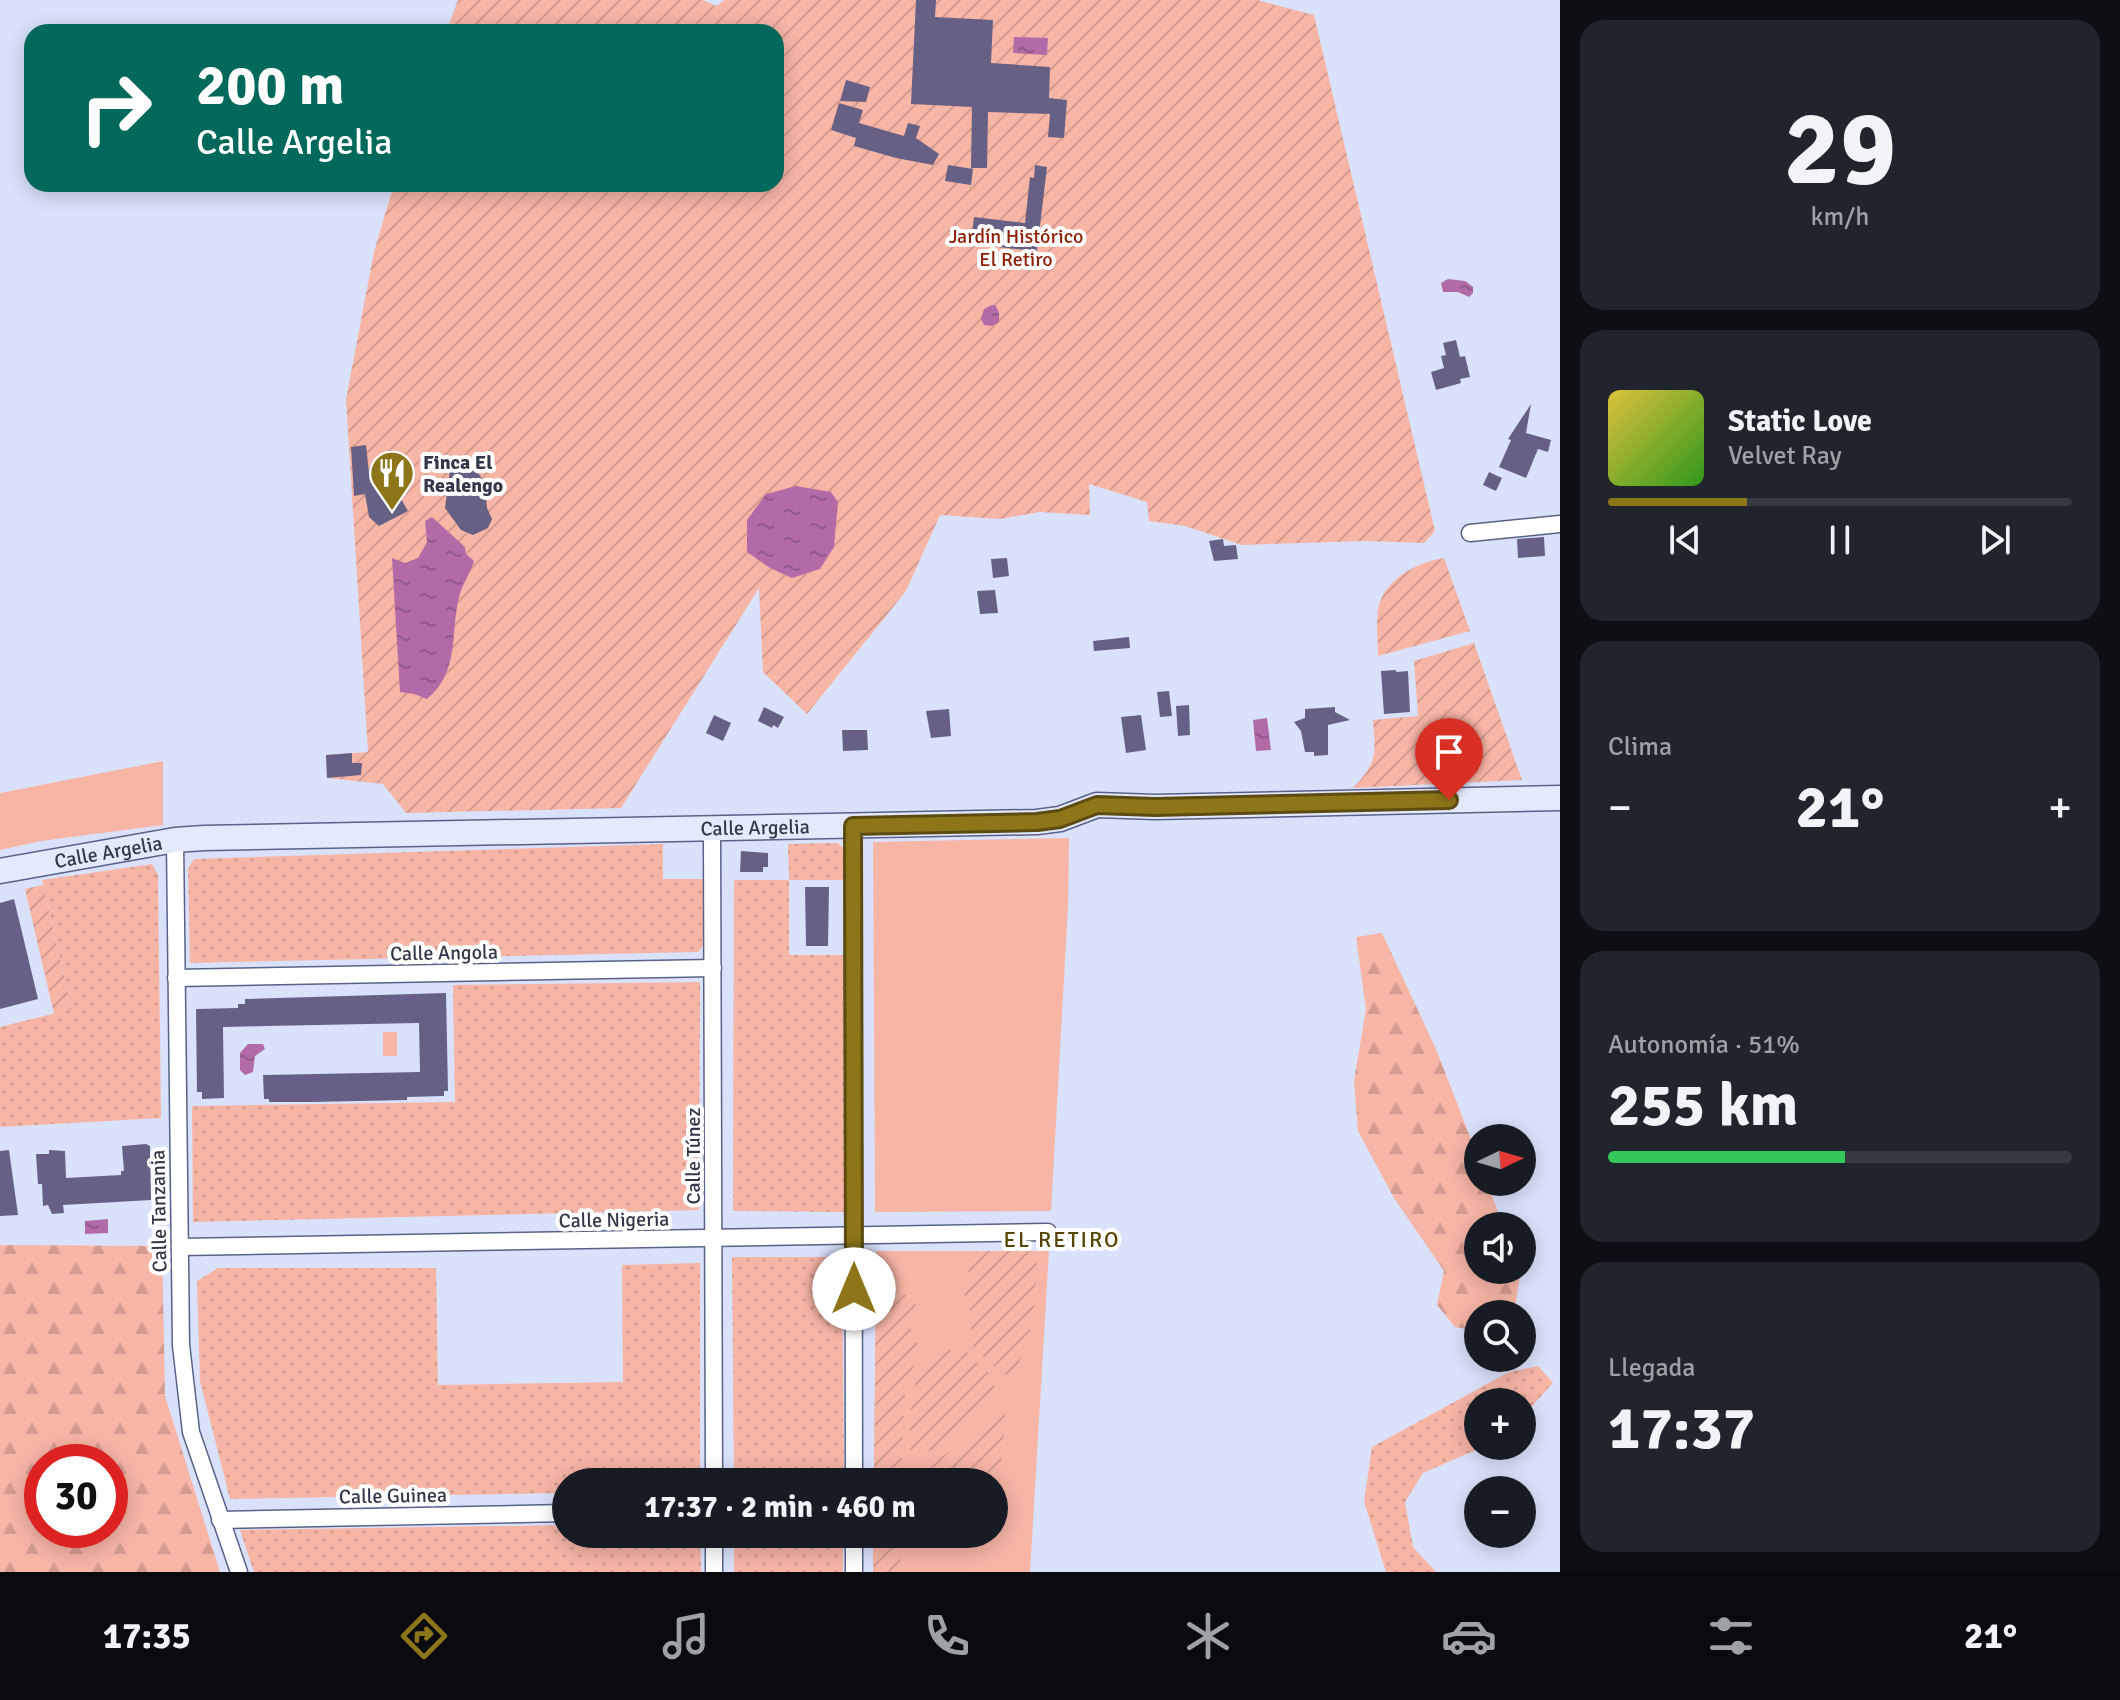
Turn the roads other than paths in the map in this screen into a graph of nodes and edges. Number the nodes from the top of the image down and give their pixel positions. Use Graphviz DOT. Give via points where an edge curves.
graph roads {
  1 [pos="1560,524"];
  2 [pos="1470,533"];
  3 [pos="1560,798"];
  4 [pos="853,826"];
  5 [pos="712,829"];
  6 [pos="175,840"];
  7 [pos="0,871"];
  8 [pos="713,968"];
  9 [pos="176,978"];
  10 [pos="1048,1232"];
  11 [pos="854,1235"];
  12 [pos="713,1238"];
  13 [pos="180,1247"];
  14 [pos="714,1468"];
  15 [pos="854,1468"];
  16 [pos="552,1513"];
  17 [pos="220,1520"];
  18 [pos="714,1548"];
  19 [pos="854,1548"];
  20 [pos="239,1572"];
  21 [pos="714,1572"];
  22 [pos="854,1572"];
  1 -- 2 [label="street"];
  3 -- 4 [label="street, Calle Argelia" via="1097,805 1037,822"];
  4 -- 5 [label="street, Calle Argelia"];
  4 -- 11 [label="street"];
  5 -- 6 [label="street, Calle Argelia"];
  5 -- 8 [label="street, Calle Túnez"];
  6 -- 7 [label="street, Calle Argelia"];
  6 -- 9 [label="street, Calle Tanzania"];
  8 -- 9 [label="street, Calle Angola"];
  8 -- 12 [label="street, Calle Túnez"];
  9 -- 13 [label="street, Calle Tanzania"];
  10 -- 11 [label="street, Calle Nigeria"];
  11 -- 12 [label="street, Calle Nigeria"];
  11 -- 15 [label="street"];
  12 -- 13 [label="street, Calle Nigeria"];
  12 -- 14 [label="street, Calle Túnez"];
  13 -- 17 [label="street, Calle Tanzania" via="181,1345 191,1432"];
  16 -- 17 [label="street, Calle Guinea"];
  17 -- 20 [label="street, Calle Tanzania"];
  18 -- 21 [label="street"];
  19 -- 22 [label="street"];
}
